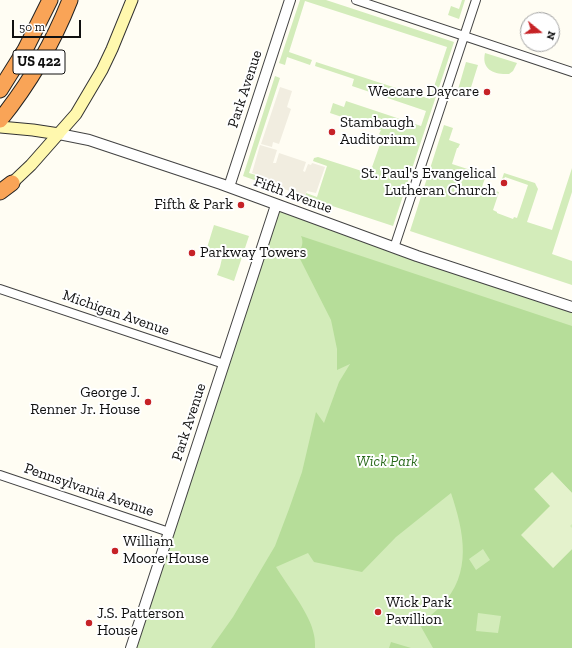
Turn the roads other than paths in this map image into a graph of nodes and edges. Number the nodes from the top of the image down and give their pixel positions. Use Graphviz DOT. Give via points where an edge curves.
graph roads {
  1 [pos="50,0"];
  2 [pos="70,0"];
  3 [pos="132,0"];
  4 [pos="290,0"];
  5 [pos="356,0"];
  6 [pos="476,0"];
  7 [pos="464,36"];
  8 [pos="572,72"];
  9 [pos="0,90"];
  10 [pos="0,120"];
  11 [pos="0,128"];
  12 [pos="59,134"];
  13 [pos="12,183"];
  14 [pos="229,187"];
  15 [pos="0,192"];
  16 [pos="0,198"];
  17 [pos="276,205"];
  18 [pos="394,248"];
  19 [pos="0,289"];
  20 [pos="572,307"];
  21 [pos="224,364"];
  22 [pos="0,475"];
  23 [pos="169,532"];
  24 [pos="131,648"];
  1 -- 9 [label="highway, US 422" via="25,50"];
  2 -- 10 [label="highway, US 422" via="35,69"];
  3 -- 12 [label="main road" via="102,70 76,114"];
  4 -- 14 [label="street, Park Avenue"];
  5 -- 7 [label="street"];
  6 -- 7 [label="street"];
  7 -- 8 [label="street"];
  7 -- 18 [label="street"];
  11 -- 12 [label="main road, Fifth Avenue"];
  12 -- 13 [label="main road"];
  12 -- 14 [label="street, Fifth Avenue" via="93,142"];
  13 -- 15 [label="highway"];
  13 -- 16 [label="street"];
  14 -- 17 [label="street, Fifth Avenue"];
  17 -- 18 [label="street, Fifth Avenue"];
  17 -- 21 [label="street, Park Avenue"];
  18 -- 20 [label="street, Fifth Avenue"];
  19 -- 21 [label="street, Michigan Avenue"];
  21 -- 23 [label="street, Park Avenue"];
  22 -- 23 [label="street, Pennsylvania Avenue"];
  23 -- 24 [label="street, Park Avenue"];
}
